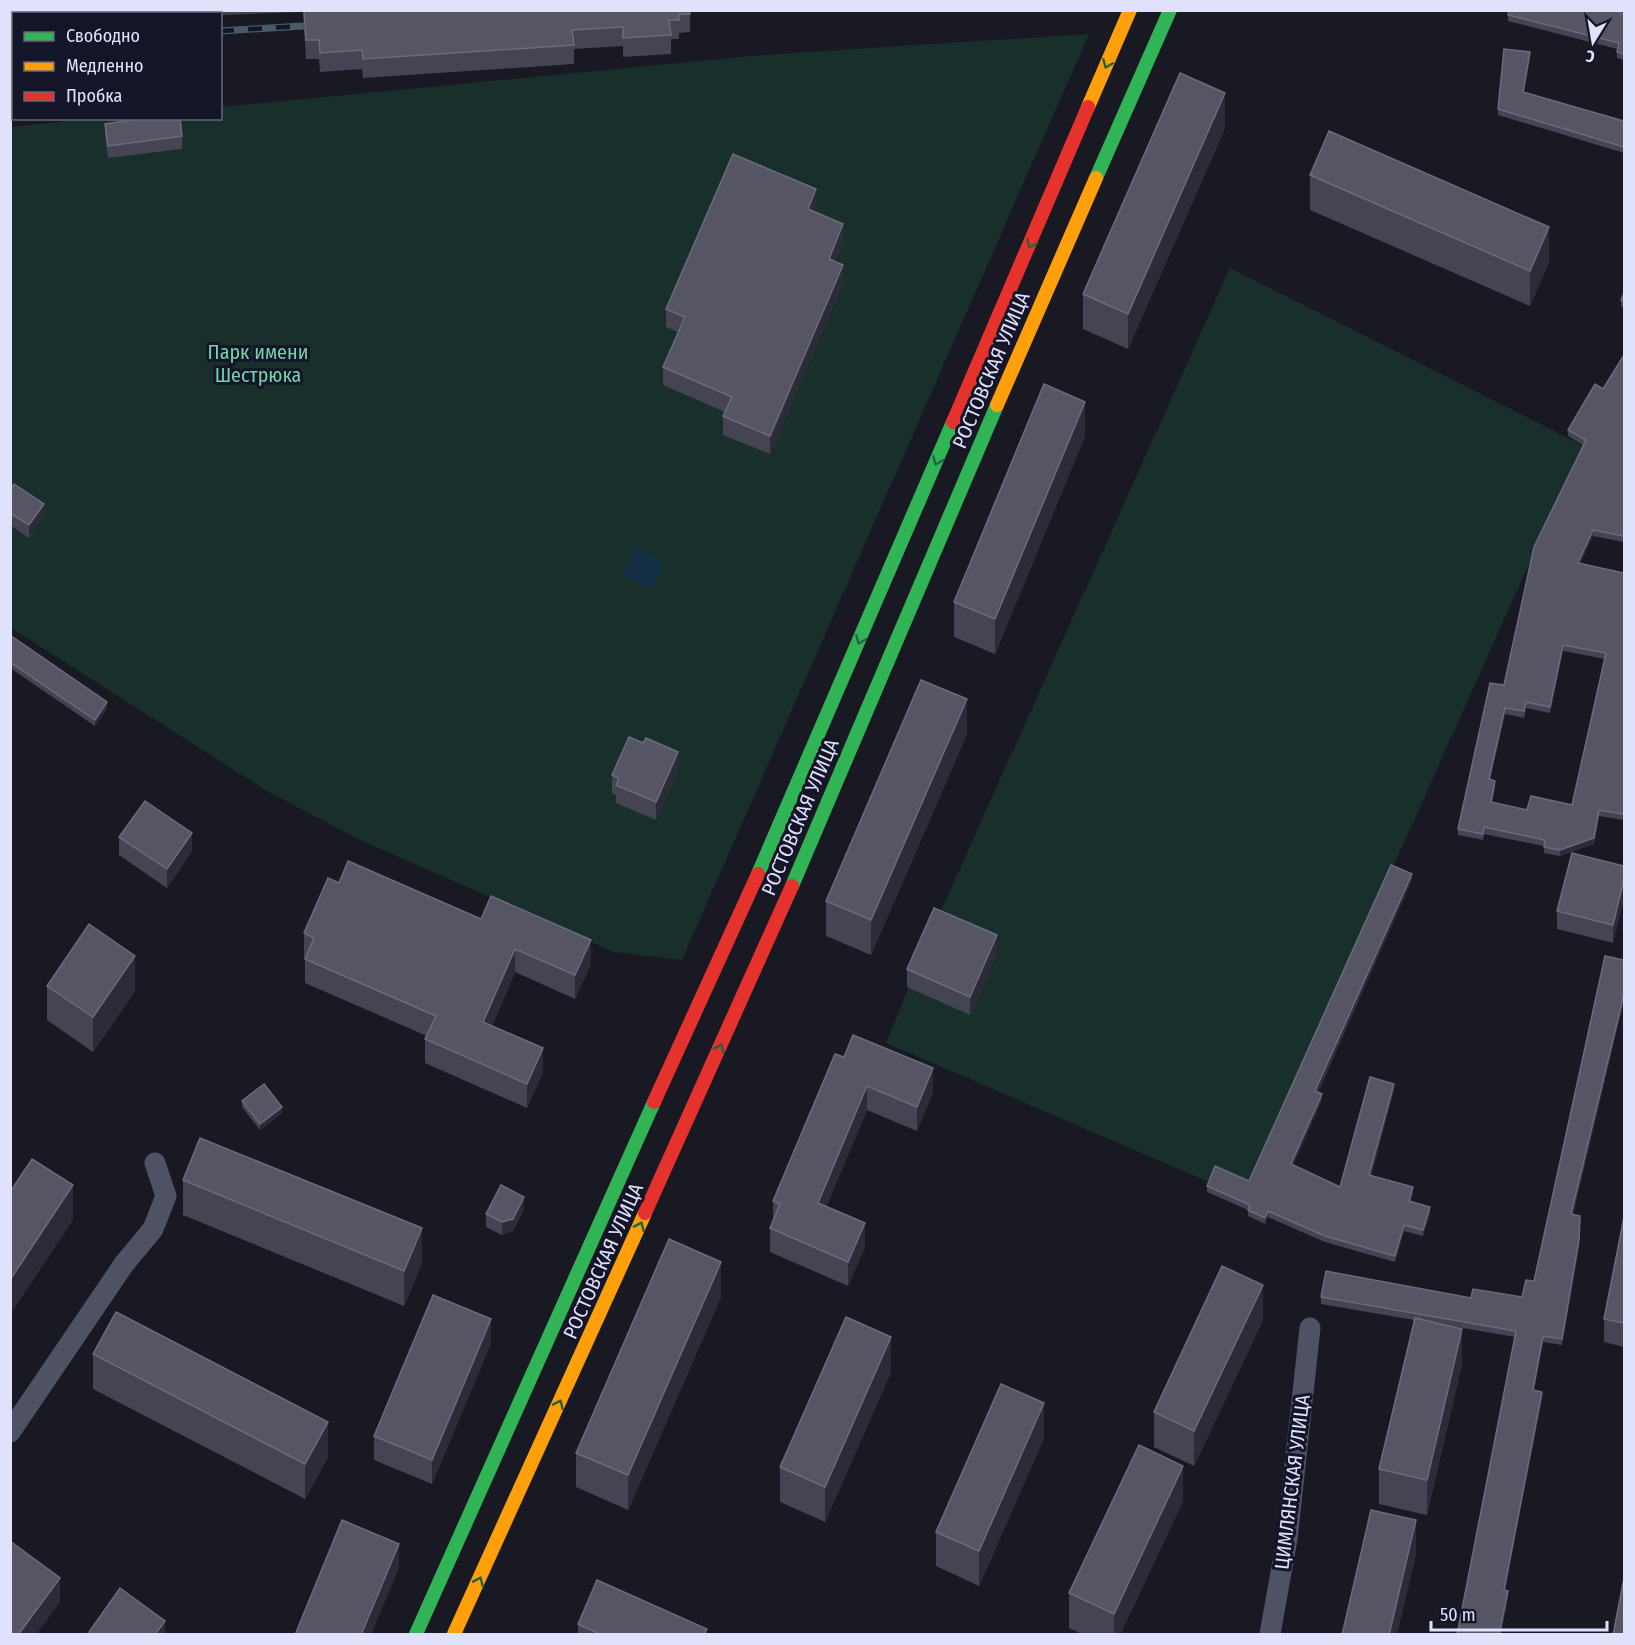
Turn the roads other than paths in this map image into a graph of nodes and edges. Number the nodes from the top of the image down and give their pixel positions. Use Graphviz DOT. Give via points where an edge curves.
graph roads {
  1 [pos="1130,10"];
  2 [pos="1170,10"];
  3 [pos="155,1163"];
  4 [pos="1310,1329"];
  5 [pos="10,1432"];
  6 [pos="416,1635"];
  7 [pos="454,1635"];
  8 [pos="1270,1635"];
  1 -- 6 [label="street, РОСТОВСКАЯ УЛИЦА, one-way" via="741,914"];
  7 -- 2 [label="street, РОСТОВСКАЯ УЛИЦА, one-way" via="760,959"];
  3 -- 5 [label="street" via="166,1196 153,1229 124,1264"];
  4 -- 8 [label="street, ЦИМЛЯНСКАЯ УЛИЦА" via="1287,1539"];
}
